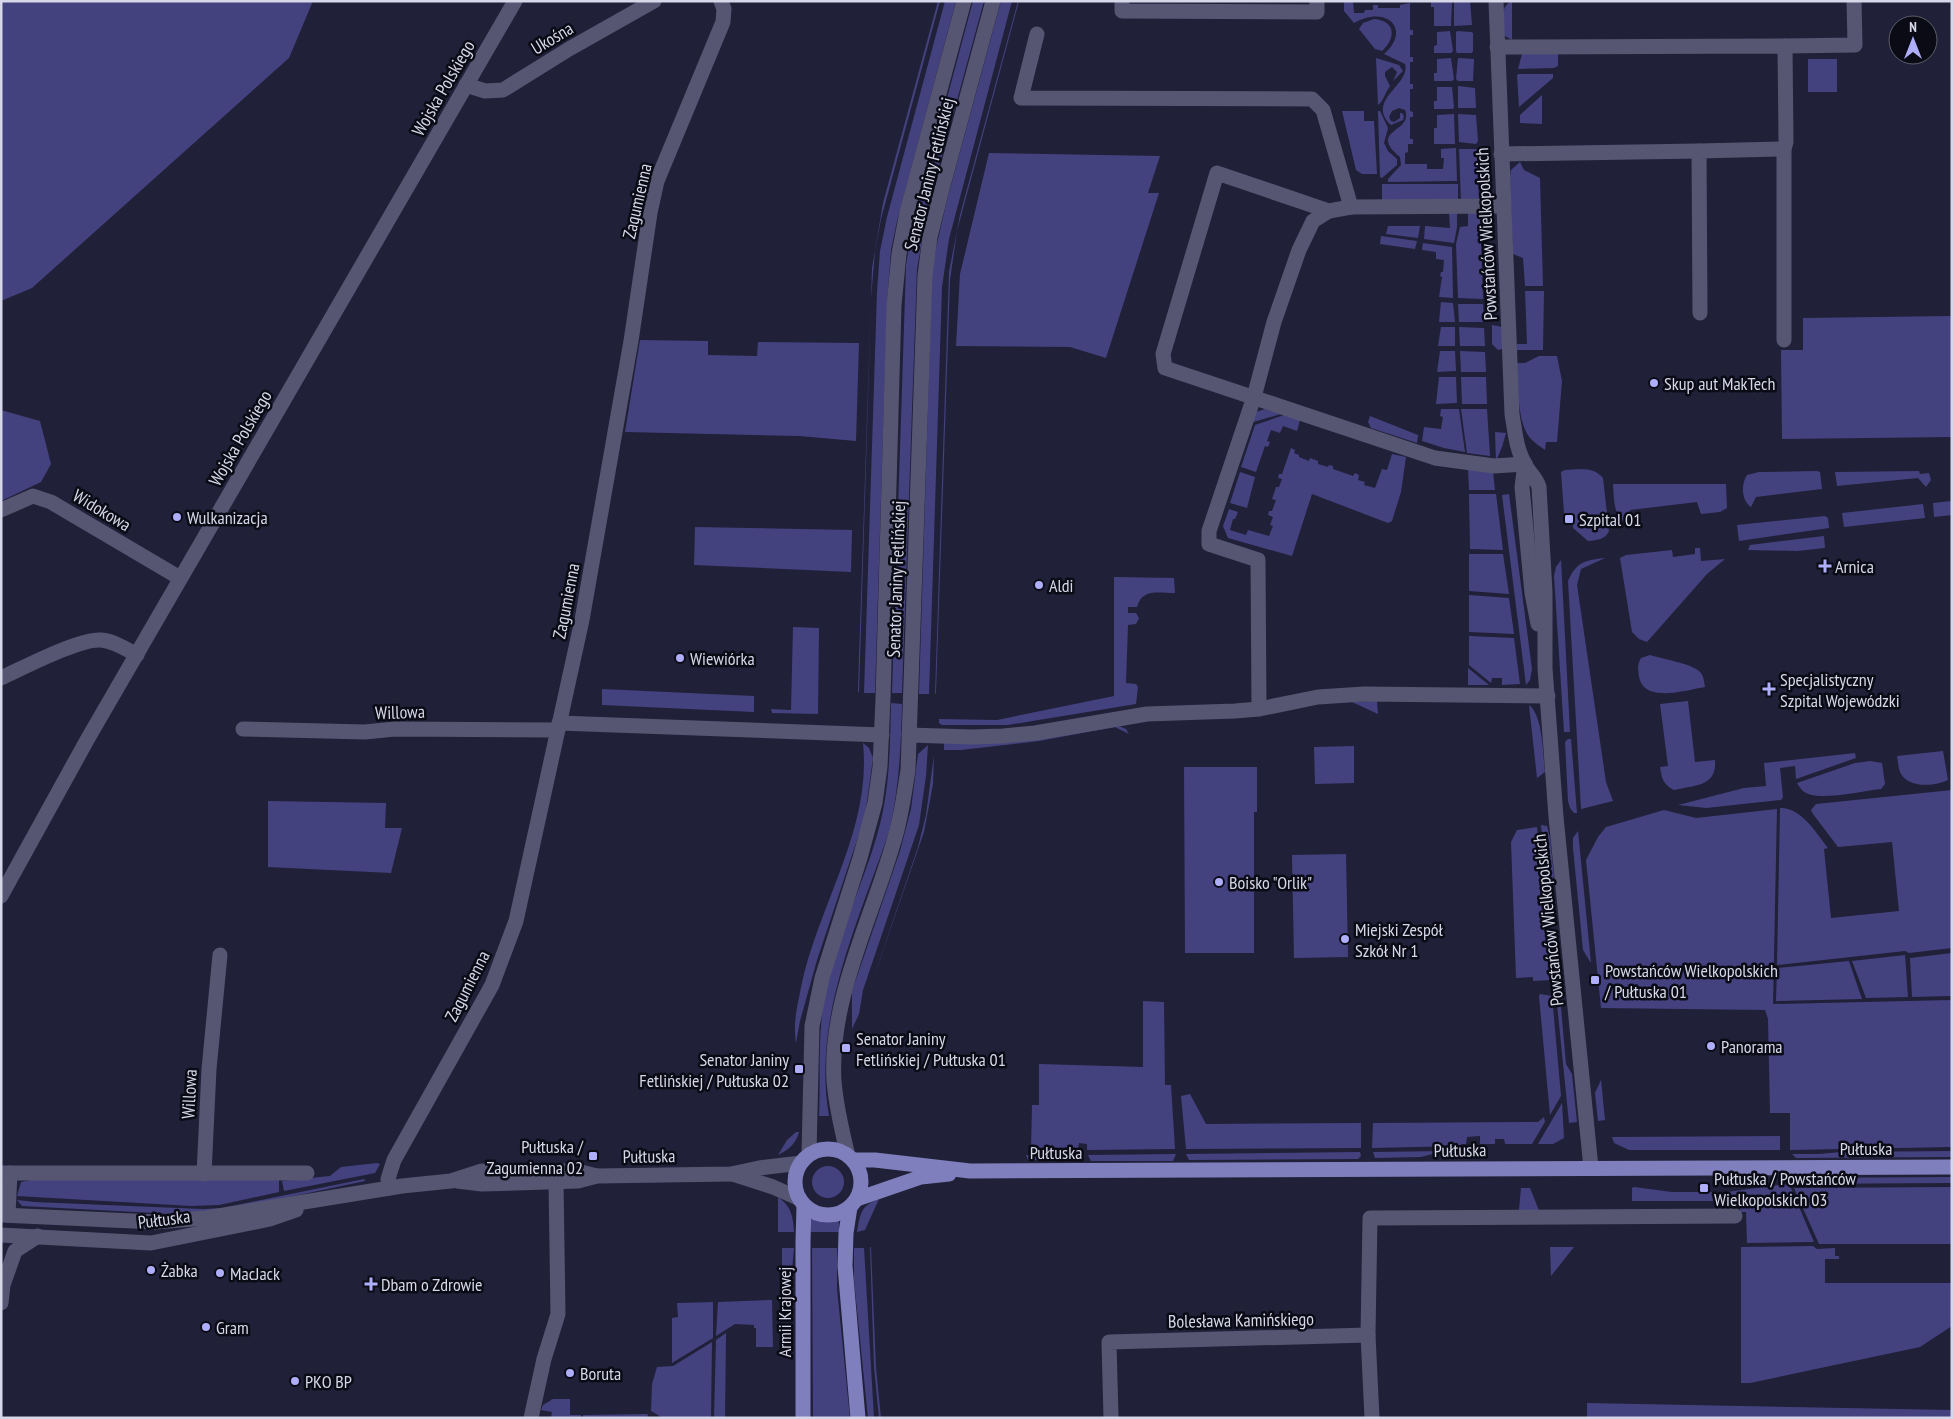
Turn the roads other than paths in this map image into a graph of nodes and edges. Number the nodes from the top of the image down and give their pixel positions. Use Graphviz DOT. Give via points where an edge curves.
graph roads {
  1 [pos="515,1"];
  2 [pos="654,1"];
  3 [pos="721,1"];
  4 [pos="964,1"];
  5 [pos="993,1"];
  6 [pos="1122,1"];
  7 [pos="1317,1"];
  8 [pos="1496,1"];
  9 [pos="1854,1"];
  10 [pos="1038,34"];
  11 [pos="1785,46"];
  12 [pos="1497,47"];
  13 [pos="466,85"];
  14 [pos="1784,149"];
  15 [pos="1699,151"];
  16 [pos="1501,154"];
  17 [pos="1504,206"];
  18 [pos="1351,207"];
  19 [pos="1329,211"];
  20 [pos="1700,313"];
  21 [pos="1784,340"];
  22 [pos="1254,397"];
  23 [pos="1525,464"];
  24 [pos="1,510"];
  25 [pos="180,578"];
  26 [pos="137,655"];
  27 [pos="1,678"];
  28 [pos="1548,696"];
  29 [pos="1259,709"];
  30 [pos="559,726"];
  31 [pos="244,729"];
  32 [pos="882,735"];
  33 [pos="909,735"];
  34 [pos="1,896"];
  35 [pos="220,955"];
  36 [pos="850,1158"];
  37 [pos="805,1159"];
  38 [pos="1952,1167"];
  39 [pos="1591,1168"];
  40 [pos="970,1171"];
  41 [pos="6,1173"];
  42 [pos="204,1174"];
  43 [pos="307,1174"];
  44 [pos="731,1174"];
  45 [pos="597,1176"];
  46 [pos="451,1180"];
  47 [pos="556,1182"];
  48 [pos="389,1188"];
  49 [pos="326,1200"];
  50 [pos="802,1202"];
  51 [pos="853,1203"];
  52 [pos="4,1215"];
  53 [pos="1735,1216"];
  54 [pos="1,1235"];
  55 [pos="38,1236"];
  56 [pos="2,1282"];
  57 [pos="1,1303"];
  58 [pos="1368,1335"];
  59 [pos="531,1418"];
  60 [pos="803,1418"];
  61 [pos="858,1418"];
  62 [pos="1111,1418"];
  63 [pos="1372,1418"];
  1 -- 13 [label="street, Wojska Polskiego"];
  2 -- 13 [label="street, Ukośna" via="503,90 485,91"];
  3 -- 30 [label="street, Zagumienna" via="723,22 657,181 584,611"];
  4 -- 32 [label="street, Senator Janiny Fetlińskiej" via="907,212 899,254 894,305"];
  5 -- 33 [label="street, Senator Janiny Fetlińskiej" via="937,208 925,276"];
  6 -- 7 [label="street" via="1122,11 1317,12"];
  8 -- 12 [label="street, Powstańców Wielkopolskich"];
  9 -- 11 [label="street" via="1855,45"];
  10 -- 18 [label="street" via="1021,98 1312,99 1323,110"];
  11 -- 12 [label="street"];
  11 -- 14 [label="street"];
  12 -- 16 [label="street, Powstańców Wielkopolskich"];
  13 -- 25 [label="street, Wojska Polskiego"];
  14 -- 15 [label="street"];
  14 -- 21 [label="street"];
  15 -- 16 [label="street"];
  15 -- 20 [label="street"];
  16 -- 17 [label="street, Powstańców Wielkopolskich"];
  17 -- 18 [label="street"];
  17 -- 23 [label="street, Powstańców Wielkopolskich" via="1512,414 1516,440"];
  18 -- 19 [label="street"];
  19 -- 22 [label="street" via="1313,221 1299,250 1274,322"];
  19 -- 22 [label="street" via="1217,173 1163,354 1165,368"];
  22 -- 23 [label="street" via="1435,458 1494,466"];
  22 -- 29 [label="street" via="1209,531 1209,544 1258,560"];
  23 -- 28 [label="street, Powstańców Wielkopolskich" via="1522,487 1532,593"];
  24 -- 25 [label="street, Widokowa" via="33,496 51,502"];
  25 -- 26 [label="street, Wojska Polskiego"];
  26 -- 27 [label="street" via="110,641 88,640"];
  26 -- 34 [label="street, Wojska Polskiego"];
  28 -- 29 [label="street" via="1364,694 1318,698"];
  28 -- 39 [label="street, Powstańców Wielkopolskich" via="1556,817"];
  29 -- 33 [label="street" via="1147,714 1003,736"];
  30 -- 31 [label="street, Willowa" via="365,732"];
  30 -- 32 [label="street, Willowa"];
  30 -- 48 [label="street, Zagumienna" via="522,900 506,950 492,985 394,1160 388,1179"];
  32 -- 37 [label="street, Senator Janiny Fetlińskiej" via="875,803 822,978 812,1026"];
  33 -- 36 [label="street, Senator Janiny Fetlińskiej" via="908,770 898,828 845,987 837,1028 834,1081"];
  35 -- 42 [label="street, Willowa" via="209,1069"];
  36 -- 37 [label="main road" via="833,1149 825,1149"];
  36 -- 40 [label="main road, Pułtuska"];
  36 -- 51 [label="main road" via="861,1183"];
  37 -- 44 [label="street, Pułtuska"];
  37 -- 50 [label="main road" via="797,1170 795,1185"];
  38 -- 39 [label="main road, Pułtuska"];
  39 -- 40 [label="main road, Pułtuska"];
  40 -- 51 [label="main road, Pułtuska" via="920,1178"];
  41 -- 42 [label="street, Pułtuska"];
  41 -- 52 [label="street, Pułtuska"];
  42 -- 43 [label="street, Pułtuska"];
  44 -- 45 [label="street, Pułtuska"];
  44 -- 50 [label="street, Pułtuska" via="773,1187"];
  45 -- 46 [label="street, Pułtuska" via="577,1171 504,1170 482,1171"];
  45 -- 47 [label="street, Pułtuska"];
  46 -- 47 [label="street, Pułtuska" via="482,1184"];
  46 -- 48 [label="street, Pułtuska"];
  47 -- 59 [label="street" via="558,1314"];
  48 -- 49 [label="street, Pułtuska"];
  49 -- 52 [label="street, Pułtuska" via="206,1218 155,1222"];
  49 -- 55 [label="street, Pułtuska" via="270,1220 151,1243"];
  50 -- 51 [label="main road" via="811,1211 827,1215"];
  50 -- 60 [label="main road, Armii Krajowej"];
  51 -- 61 [label="main road" via="846,1233 845,1266"];
  53 -- 58 [label="street" via="1370,1218"];
  54 -- 55 [label="street, Pułtuska"];
  55 -- 56 [label="street" via="15,1251"];
  56 -- 57 [label="street"];
  58 -- 62 [label="street, Bolesława Kamińskiego" via="1109,1342"];
  58 -- 63 [label="street"];
}
